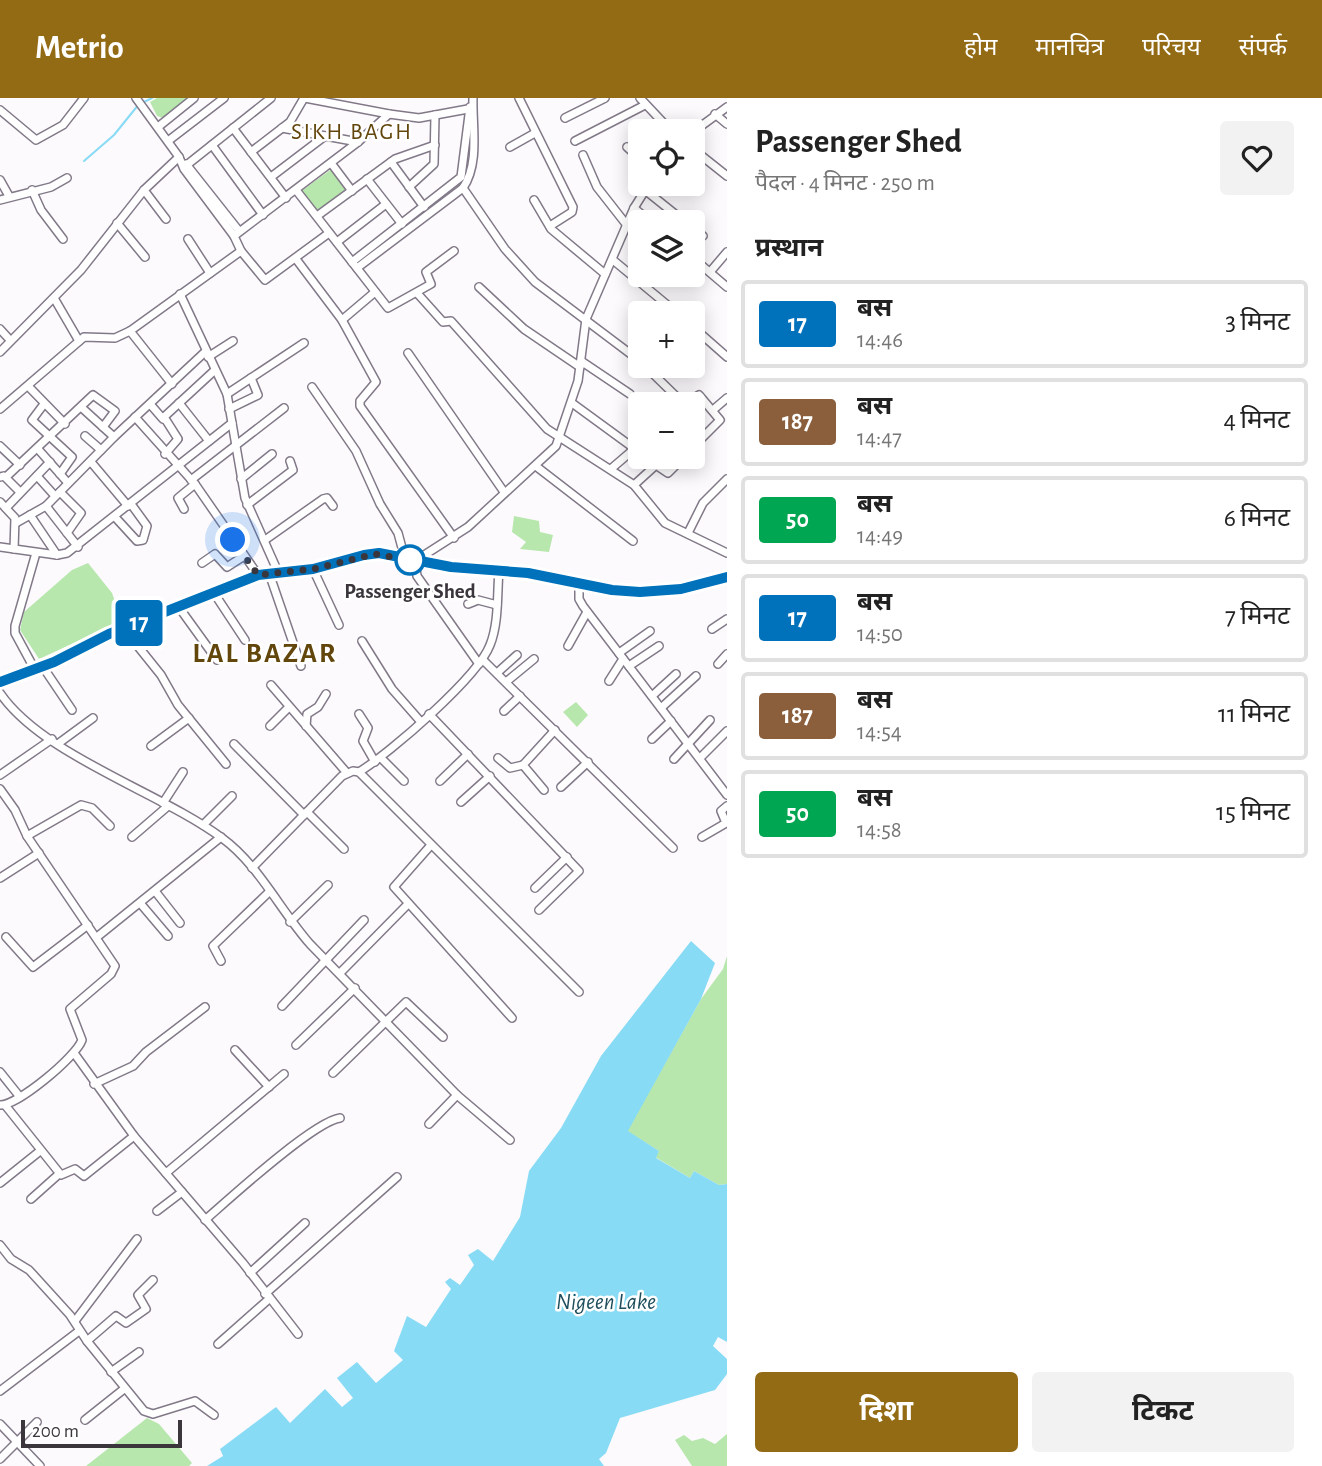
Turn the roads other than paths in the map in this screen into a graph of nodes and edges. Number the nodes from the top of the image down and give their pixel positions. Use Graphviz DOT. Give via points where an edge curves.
graph roads {
  1 [pos="84,98"];
  2 [pos="136,98"];
  3 [pos="194,98"];
  4 [pos="224,98"];
  5 [pos="271,98"];
  6 [pos="305,98"];
  7 [pos="519,98"];
  8 [pos="605,98"];
  9 [pos="642,100"];
  10 [pos="471,104"];
  11 [pos="727,107"];
  12 [pos="0,110"];
  13 [pos="389,114"];
  14 [pos="715,114"];
  15 [pos="435,115"];
  16 [pos="565,118"];
  17 [pos="660,119"];
  18 [pos="705,122"];
  19 [pos="727,124"];
  20 [pos="158,127"];
  21 [pos="233,128"];
  22 [pos="282,128"];
  23 [pos="535,133"];
  24 [pos="325,136"];
  25 [pos="168,141"];
  26 [pos="575,141"];
  27 [pos="358,142"];
  28 [pos="212,145"];
  29 [pos="435,145"];
  30 [pos="510,147"];
  31 [pos="251,152"];
  32 [pos="583,155"];
  33 [pos="705,159"];
  34 [pos="183,161"];
  35 [pos="391,162"];
  36 [pos="331,163"];
  37 [pos="727,176"];
  38 [pos="271,177"];
  39 [pos="67,178"];
  40 [pos="367,179"];
  41 [pos="0,180"];
  42 [pos="409,187"];
  43 [pos="463,188"];
  44 [pos="32,190"];
  45 [pos="144,190"];
  46 [pos="296,190"];
  47 [pos="352,191"];
  48 [pos="9,196"];
  49 [pos="641,196"];
  50 [pos="657,196"];
  51 [pos="286,198"];
  52 [pos="0,200"];
  53 [pos="534,200"];
  54 [pos="386,204"];
  55 [pos="424,207"];
  56 [pos="634,208"];
  57 [pos="636,210"];
  58 [pos="672,210"];
  59 [pos="263,215"];
  60 [pos="317,216"];
  61 [pos="166,219"];
  62 [pos="117,223"];
  63 [pos="402,224"];
  64 [pos="626,224"];
  65 [pos="550,226"];
  66 [pos="237,233"];
  67 [pos="329,233"];
  68 [pos="63,239"];
  69 [pos="188,239"];
  70 [pos="337,242"];
  71 [pos="241,251"];
  72 [pos="454,251"];
  73 [pos="727,252"];
  74 [pos="145,257"];
  75 [pos="296,259"];
  76 [pos="613,260"];
  77 [pos="355,265"];
  78 [pos="705,268"];
  79 [pos="710,272"];
  80 [pos="210,273"];
  81 [pos="605,274"];
  82 [pos="479,287"];
  83 [pos="727,287"];
  84 [pos="375,292"];
  85 [pos="417,293"];
  86 [pos="180,294"];
  87 [pos="54,298"];
  88 [pos="663,301"];
  89 [pos="586,319"];
  90 [pos="342,320"];
  91 [pos="0,329"];
  92 [pos="130,331"];
  93 [pos="705,338"];
  94 [pos="10,340"];
  95 [pos="79,341"];
  96 [pos="233,341"];
  97 [pos="304,343"];
  98 [pos="0,352"];
  99 [pos="628,352"];
  100 [pos="206,354"];
  101 [pos="408,354"];
  102 [pos="727,357"];
  103 [pos="581,364"];
  104 [pos="215,370"];
  105 [pos="251,378"];
  106 [pos="657,378"];
  107 [pos="172,384"];
  108 [pos="27,386"];
  109 [pos="312,387"];
  110 [pos="672,392"];
  111 [pos="628,393"];
  112 [pos="227,394"];
  113 [pos="727,398"];
  114 [pos="705,402"];
  115 [pos="179,403"];
  116 [pos="572,403"];
  117 [pos="44,404"];
  118 [pos="150,404"];
  119 [pos="81,407"];
  120 [pos="284,408"];
  121 [pos="0,409"];
  122 [pos="229,409"];
  123 [pos="713,410"];
  124 [pos="135,417"];
  125 [pos="163,419"];
  126 [pos="232,423"];
  127 [pos="65,424"];
  128 [pos="103,426"];
  129 [pos="705,435"];
  130 [pos="52,436"];
  131 [pos="85,436"];
  132 [pos="114,437"];
  133 [pos="561,437"];
  134 [pos="628,440"];
  135 [pos="209,441"];
  136 [pos="235,444"];
  137 [pos="0,446"];
  138 [pos="38,449"];
  139 [pos="101,450"];
  140 [pos="165,454"];
  141 [pos="272,454"];
  142 [pos="628,455"];
  143 [pos="290,461"];
  144 [pos="50,462"];
  145 [pos="91,462"];
  146 [pos="20,465"];
  147 [pos="179,467"];
  148 [pos="537,467"];
  149 [pos="612,468"];
  150 [pos="652,469"];
  151 [pos="60,474"];
  152 [pos="37,476"];
  153 [pos="3,477"];
  154 [pos="241,479"];
  155 [pos="727,479"];
  156 [pos="193,482"];
  157 [pos="68,483"];
  158 [pos="634,485"];
  159 [pos="20,492"];
  160 [pos="503,492"];
  161 [pos="57,494"];
  162 [pos="3,505"];
  163 [pos="129,505"];
  164 [pos="247,505"];
  165 [pos="46,506"];
  166 [pos="333,506"];
  167 [pos="184,509"];
  168 [pos="30,515"];
  169 [pos="115,517"];
  170 [pos="16,523"];
  171 [pos="67,533"];
  172 [pos="688,533"];
  173 [pos="454,538"];
  174 [pos="265,540"];
  175 [pos="633,541"];
  176 [pos="0,547"];
  177 [pos="78,547"];
  178 [pos="14,549"];
  179 [pos="36,553"];
  180 [pos="727,553"];
  181 [pos="57,555"];
  182 [pos="244,556"];
  183 [pos="410,560"];
  184 [pos="202,563"];
  185 [pos="313,569"];
  186 [pos="499,570"];
  187 [pos="273,572"];
  188 [pos="258,575"];
  189 [pos="727,577"];
  190 [pos="579,583"];
  191 [pos="214,593"];
  192 [pos="468,604"];
  193 [pos="497,605"];
  194 [pos="178,606"];
  195 [pos="587,611"];
  196 [pos="727,619"];
  197 [pos="339,625"];
  198 [pos="124,629"];
  199 [pos="712,629"];
  200 [pos="650,631"];
  201 [pos="245,640"];
  202 [pos="362,641"];
  203 [pos="568,646"];
  204 [pos="659,646"];
  205 [pos="727,653"];
  206 [pos="517,655"];
  207 [pos="621,656"];
  208 [pos="534,659"];
  209 [pos="217,660"];
  210 [pos="481,662"];
  211 [pos="718,664"];
  212 [pos="301,666"];
  213 [pos="629,666"];
  214 [pos="39,669"];
  215 [pos="497,673"];
  216 [pos="676,674"];
  217 [pos="696,676"];
  218 [pos="609,681"];
  219 [pos="0,682"];
  220 [pos="506,682"];
  221 [pos="271,685"];
  222 [pos="0,693"];
  223 [pos="326,694"];
  224 [pos="520,696"];
  225 [pos="652,696"];
  226 [pos="289,707"];
  227 [pos="661,708"];
  228 [pos="72,710"];
  229 [pos="504,711"];
  230 [pos="359,713"];
  231 [pos="429,714"];
  232 [pos="93,718"];
  233 [pos="188,718"];
  234 [pos="710,720"];
  235 [pos="671,721"];
  236 [pos="421,722"];
  237 [pos="270,726"];
  238 [pos="306,726"];
  239 [pos="555,730"];
  240 [pos="727,732"];
  241 [pos="652,739"];
  242 [pos="56,741"];
  243 [pos="688,743"];
  244 [pos="234,744"];
  245 [pos="151,746"];
  246 [pos="468,754"];
  247 [pos="498,758"];
  248 [pos="700,758"];
  249 [pos="674,759"];
  250 [pos="378,760"];
  251 [pos="588,762"];
  252 [pos="226,764"];
  253 [pos="523,765"];
  254 [pos="183,772"];
  255 [pos="359,772"];
  256 [pos="347,773"];
  257 [pos="0,775"];
  258 [pos="490,776"];
  259 [pos="404,781"];
  260 [pos="440,781"];
  261 [pos="561,787"];
  262 [pos="0,789"];
  263 [pos="544,790"];
  264 [pos="727,795"];
  265 [pos="232,796"];
  266 [pos="461,802"];
  267 [pos="165,804"];
  268 [pos="727,806"];
  269 [pos="306,814"];
  270 [pos="203,825"];
  271 [pos="110,826"];
  272 [pos="27,836"];
  273 [pos="132,837"];
  274 [pos="221,837"];
  275 [pos="702,837"];
  276 [pos="431,845"];
  277 [pos="673,848"];
  278 [pos="344,849"];
  279 [pos="39,853"];
  280 [pos="567,857"];
  281 [pos="252,868"];
  282 [pos="0,878"];
  283 [pos="328,885"];
  284 [pos="535,888"];
  285 [pos="155,891"];
  286 [pos="268,892"];
  287 [pos="140,903"];
  288 [pos="408,904"];
  289 [pos="539,910"];
  290 [pos="364,920"];
  291 [pos="290,922"];
  292 [pos="180,923"];
  293 [pos="88,925"];
  294 [pos="168,936"];
  295 [pos="6,937"];
  296 [pos="97,937"];
  297 [pos="327,960"];
  298 [pos="221,961"];
  299 [pos="340,973"];
  300 [pos="355,988"];
  301 [pos="579,992"];
  302 [pos="205,1006"];
  303 [pos="282,1006"];
  304 [pos="512,1018"];
  305 [pos="385,1020"];
  306 [pos="443,1037"];
  307 [pos="296,1045"];
  308 [pos="235,1050"];
  309 [pos="74,1053"];
  310 [pos="0,1072"];
  311 [pos="333,1073"];
  312 [pos="284,1074"];
  313 [pos="94,1084"];
  314 [pos="269,1087"];
  315 [pos="457,1095"];
  316 [pos="20,1097"];
  317 [pos="3,1105"];
  318 [pos="340,1118"];
  319 [pos="429,1124"];
  320 [pos="134,1136"];
  321 [pos="510,1140"];
  322 [pos="40,1151"];
  323 [pos="166,1173"];
  324 [pos="59,1174"];
  325 [pos="397,1177"];
  326 [pos="0,1183"];
  327 [pos="182,1192"];
  328 [pos="32,1199"];
  329 [pos="157,1211"];
  330 [pos="205,1220"];
  331 [pos="305,1223"];
  332 [pos="136,1239"];
  333 [pos="0,1245"];
  334 [pos="250,1272"];
  335 [pos="153,1280"];
  336 [pos="267,1297"];
  337 [pos="75,1321"];
  338 [pos="79,1331"];
  339 [pos="298,1334"];
  340 [pos="87,1341"];
  341 [pos="218,1344"];
  342 [pos="139,1352"];
  343 [pos="111,1372"];
  344 [pos="124,1389"];
  345 [pos="0,1391"];
  346 [pos="214,1415"];
  347 [pos="85,1420"];
  348 [pos="37,1422"];
  349 [pos="0,1424"];
  350 [pos="17,1443"];
  351 [pos="0,1459"];
  352 [pos="40,1466"];
  1 -- 12 [label="street" via="62,125 36,140"];
  2 -- 20 [label="street"];
  3 -- 20 [label="street"];
  4 -- 25 [label="street"];
  5 -- 21 [label="street"];
  6 -- 13 [label="street"];
  6 -- 22 [label="street"];
  7 -- 23 [label="street"];
  8 -- 16 [label="street"];
  9 -- 17 [label="street"];
  9 -- 26 [label="street"];
  10 -- 15 [label="street"];
  10 -- 43 [label="street" via="472,155"];
  10 -- 55 [label="street" via="461,177"];
  11 -- 14 [label="street"];
  13 -- 15 [label="street"];
  13 -- 27 [label="street"];
  14 -- 18 [label="street"];
  14 -- 19 [label="street"];
  15 -- 29 [label="street"];
  20 -- 25 [label="street"];
  21 -- 28 [label="street"];
  21 -- 31 [label="street"];
  22 -- 24 [label="street"];
  22 -- 31 [label="street"];
  23 -- 30 [label="street"];
  23 -- 65 [label="street" via="573,207"];
  24 -- 27 [label="street"];
  24 -- 38 [label="street"];
  25 -- 34 [label="street"];
  27 -- 36 [label="street"];
  28 -- 34 [label="street"];
  28 -- 59 [label="street"];
  29 -- 35 [label="street"];
  29 -- 42 [label="street" via="433,163"];
  31 -- 38 [label="street"];
  32 -- 64 [label="street" via="597,187"];
  33 -- 37 [label="street"];
  34 -- 45 [label="street"];
  34 -- 66 [label="street"];
  35 -- 40 [label="street"];
  35 -- 42 [label="street"];
  36 -- 46 [label="street"];
  36 -- 47 [label="street"];
  38 -- 51 [label="street"];
  39 -- 44 [label="street"];
  40 -- 47 [label="street"];
  40 -- 54 [label="street"];
  41 -- 48 [label="street"];
  42 -- 55 [label="street"];
  43 -- 77 [label="street"];
  43 -- 89 [label="street" via="519,265"];
  44 -- 48 [label="street"];
  44 -- 68 [label="street"];
  45 -- 61 [label="street"];
  45 -- 62 [label="street"];
  46 -- 51 [label="street"];
  46 -- 60 [label="street"];
  47 -- 60 [label="street"];
  48 -- 52 [label="street"];
  49 -- 56 [label="street"];
  50 -- 58 [label="street"];
  51 -- 59 [label="street"];
  53 -- 65 [label="street"];
  54 -- 63 [label="street"];
  54 -- 70 [label="street"];
  55 -- 63 [label="street"];
  56 -- 57 [label="street"];
  56 -- 64 [label="street"];
  59 -- 66 [label="street"];
  60 -- 67 [label="street"];
  62 -- 74 [label="street"];
  62 -- 87 [label="street"];
  63 -- 77 [label="street"];
  64 -- 76 [label="street"];
  65 -- 81 [label="street"];
  66 -- 71 [label="street"];
  67 -- 70 [label="street"];
  67 -- 75 [label="street"];
  69 -- 80 [label="street"];
  70 -- 77 [label="street"];
  71 -- 75 [label="street" via="265,280"];
  71 -- 80 [label="street"];
  72 -- 85 [label="street" via="427,271 432,283"];
  73 -- 79 [label="street"];
  75 -- 90 [label="street"];
  76 -- 81 [label="street"];
  76 -- 88 [label="street"];
  77 -- 84 [label="street"];
  78 -- 79 [label="street"];
  79 -- 83 [label="street"];
  80 -- 86 [label="street"];
  81 -- 89 [label="street"];
  82 -- 103 [label="street" via="524,329"];
  84 -- 85 [label="street" via="388,308"];
  84 -- 90 [label="street"];
  85 -- 133 [label="street" via="443,322 451,321 547,429"];
  86 -- 92 [label="street"];
  86 -- 100 [label="street"];
  87 -- 94 [label="street"];
  87 -- 95 [label="street"];
  89 -- 99 [label="street"];
  89 -- 103 [label="street"];
  90 -- 173 [label="street" via="376,382 360,406"];
  91 -- 94 [label="street"];
  92 -- 95 [label="street" via="115,338 84,337"];
  92 -- 107 [label="street"];
  93 -- 102 [label="street"];
  94 -- 98 [label="street"];
  95 -- 108 [label="street"];
  96 -- 100 [label="street"];
  97 -- 105 [label="street"];
  100 -- 104 [label="street"];
  100 -- 107 [label="street"];
  101 -- 160 [label="street"];
  103 -- 111 [label="street"];
  103 -- 116 [label="street"];
  104 -- 112 [label="street"];
  104 -- 115 [label="street"];
  105 -- 112 [label="street"];
  105 -- 122 [label="street" via="258,395"];
  106 -- 110 [label="street"];
  107 -- 118 [label="street"];
  108 -- 117 [label="street"];
  108 -- 121 [label="street"];
  109 -- 183 [label="street" via="356,451"];
  112 -- 122 [label="street"];
  113 -- 123 [label="street"];
  114 -- 123 [label="street"];
  115 -- 125 [label="street"];
  115 -- 135 [label="street"];
  116 -- 133 [label="street"];
  116 -- 134 [label="street"];
  117 -- 127 [label="street"];
  117 -- 130 [label="street" via="32,420"];
  118 -- 124 [label="street"];
  118 -- 125 [label="street"];
  119 -- 127 [label="street"];
  119 -- 128 [label="street"];
  119 -- 128 [label="street" via="93,395 107,404 115,412"];
  120 -- 136 [label="street"];
  122 -- 126 [label="street"];
  123 -- 129 [label="street" via="720,421"];
  124 -- 132 [label="street"];
  124 -- 140 [label="street"];
  125 -- 140 [label="street" via="178,439"];
  126 -- 135 [label="street"];
  126 -- 136 [label="street"];
  127 -- 130 [label="street"];
  128 -- 132 [label="street"];
  130 -- 138 [label="street"];
  130 -- 151 [label="street" via="72,457"];
  131 -- 139 [label="street"];
  132 -- 139 [label="street"];
  133 -- 148 [label="street"];
  133 -- 149 [label="street"];
  135 -- 147 [label="street"];
  136 -- 154 [label="street"];
  136 -- 156 [label="street"];
  137 -- 146 [label="street"];
  138 -- 144 [label="street"];
  138 -- 146 [label="street"];
  139 -- 145 [label="street"];
  140 -- 147 [label="street"];
  141 -- 154 [label="street"];
  142 -- 149 [label="street"];
  143 -- 164 [label="street" via="293,470"];
  144 -- 151 [label="street"];
  144 -- 152 [label="street"];
  145 -- 157 [label="street"];
  145 -- 163 [label="street"];
  146 -- 153 [label="street"];
  147 -- 156 [label="street"];
  147 -- 163 [label="street"];
  148 -- 160 [label="street"];
  148 -- 175 [label="street"];
  149 -- 158 [label="street"];
  150 -- 158 [label="street"];
  151 -- 157 [label="street"];
  152 -- 159 [label="street"];
  152 -- 161 [label="street"];
  153 -- 159 [label="street"];
  154 -- 164 [label="street"];
  155 -- 172 [label="street" via="703,503"];
  156 -- 167 [label="street" via="178,498"];
  156 -- 182 [label="street"];
  157 -- 161 [label="street"];
  158 -- 172 [label="street" via="660,519"];
  159 -- 162 [label="street"];
  160 -- 173 [label="street"];
  161 -- 165 [label="street"];
  161 -- 171 [label="street" via="81,513"];
  162 -- 170 [label="street"];
  163 -- 169 [label="street"];
  163 -- 169 [label="street" via="148,526 143,540 137,541"];
  164 -- 174 [label="street"];
  165 -- 168 [label="street"];
  165 -- 171 [label="street"];
  166 -- 174 [label="street" via="325,498"];
  168 -- 170 [label="street"];
  168 -- 181 [label="street"];
  169 -- 177 [label="street"];
  170 -- 178 [label="street"];
  171 -- 177 [label="street"];
  172 -- 180 [label="street"];
  173 -- 183 [label="street"];
  174 -- 187 [label="street"];
  176 -- 178 [label="street"];
  177 -- 181 [label="street"];
  178 -- 179 [label="street"];
  179 -- 181 [label="street"];
  179 -- 214 [label="street" via="15,633"];
  182 -- 184 [label="street" via="227,567 215,554"];
  182 -- 188 [label="street"];
  183 -- 185 [label="main road" via="375,554"];
  183 -- 186 [label="main road"];
  183 -- 210 [label="street"];
  185 -- 187 [label="main road"];
  185 -- 197 [label="street"];
  186 -- 190 [label="main road"];
  186 -- 193 [label="street"];
  187 -- 188 [label="main road"];
  187 -- 212 [label="street"];
  188 -- 191 [label="main road"];
  189 -- 190 [label="main road" via="653,592"];
  190 -- 195 [label="street" via="579,598"];
  191 -- 194 [label="main road"];
  191 -- 201 [label="street"];
  192 -- 193 [label="street" via="478,600"];
  193 -- 210 [label="street" via="493,636"];
  194 -- 198 [label="main road"];
  194 -- 209 [label="street"];
  195 -- 203 [label="street"];
  195 -- 207 [label="street"];
  196 -- 199 [label="street"];
  198 -- 214 [label="main road"];
  198 -- 233 [label="street"];
  200 -- 207 [label="street"];
  202 -- 236 [label="street" via="392,689"];
  204 -- 213 [label="street"];
  205 -- 211 [label="street"];
  206 -- 215 [label="street"];
  207 -- 213 [label="street"];
  207 -- 218 [label="street"];
  208 -- 220 [label="street"];
  210 -- 215 [label="street"];
  210 -- 231 [label="street"];
  213 -- 225 [label="street"];
  214 -- 219 [label="main road"];
  214 -- 228 [label="street"];
  215 -- 220 [label="street"];
  216 -- 225 [label="street"];
  217 -- 227 [label="street"];
  220 -- 224 [label="street"];
  221 -- 226 [label="street"];
  222 -- 242 [label="street" via="22,719"];
  223 -- 238 [label="street" via="307,714"];
  224 -- 229 [label="street"];
  224 -- 239 [label="street"];
  225 -- 227 [label="street"];
  226 -- 237 [label="street"];
  226 -- 238 [label="street"];
  227 -- 235 [label="street"];
  230 -- 250 [label="street" via="368,728 363,741"];
  231 -- 236 [label="street"];
  231 -- 246 [label="street"];
  232 -- 242 [label="street"];
  233 -- 245 [label="street"];
  233 -- 252 [label="street"];
  234 -- 243 [label="street"];
  235 -- 241 [label="street"];
  235 -- 243 [label="street"];
  236 -- 250 [label="street"];
  238 -- 256 [label="street"];
  239 -- 251 [label="street"];
  239 -- 253 [label="street"];
  240 -- 248 [label="street"];
  242 -- 257 [label="street"];
  242 -- 267 [label="street"];
  243 -- 248 [label="street"];
  243 -- 249 [label="street"];
  244 -- 269 [label="street"];
  246 -- 258 [label="street"];
  246 -- 260 [label="street"];
  247 -- 253 [label="street" via="510,768"];
  248 -- 264 [label="street"];
  250 -- 255 [label="street"];
  250 -- 259 [label="street"];
  251 -- 261 [label="street"];
  251 -- 277 [label="street"];
  253 -- 263 [label="street"];
  254 -- 267 [label="street"];
  255 -- 256 [label="street"];
  255 -- 276 [label="street"];
  256 -- 269 [label="street"];
  258 -- 266 [label="street"];
  258 -- 280 [label="street"];
  262 -- 272 [label="street"];
  265 -- 270 [label="street"];
  267 -- 270 [label="street"];
  267 -- 273 [label="street"];
  268 -- 275 [label="street" via="722,811 726,823"];
  269 -- 278 [label="street"];
  269 -- 281 [label="street"];
  270 -- 274 [label="street"];
  271 -- 272 [label="street" via="92,808 81,805"];
  272 -- 279 [label="street"];
  274 -- 281 [label="street"];
  274 -- 285 [label="street"];
  276 -- 288 [label="street" via="393,885"];
  276 -- 301 [label="street"];
  279 -- 282 [label="street"];
  279 -- 293 [label="street"];
  280 -- 284 [label="street"];
  280 -- 289 [label="street" via="579,873"];
  281 -- 286 [label="street"];
  283 -- 291 [label="street"];
  285 -- 287 [label="street"];
  285 -- 292 [label="street"];
  286 -- 291 [label="street"];
  286 -- 298 [label="street" via="214,943 212,951"];
  287 -- 294 [label="street"];
  287 -- 296 [label="street"];
  288 -- 299 [label="street"];
  288 -- 304 [label="street"];
  290 -- 297 [label="street"];
  291 -- 297 [label="street"];
  293 -- 295 [label="street" via="33,967"];
  293 -- 296 [label="street"];
  296 -- 309 [label="street" via="115,966 70,1009 82,1040"];
  297 -- 299 [label="street"];
  297 -- 303 [label="street"];
  299 -- 300 [label="street"];
  300 -- 305 [label="street"];
  300 -- 307 [label="street"];
  302 -- 313 [label="street" via="133,1066"];
  305 -- 306 [label="street" via="406,1002"];
  305 -- 311 [label="street"];
  305 -- 315 [label="street"];
  308 -- 314 [label="street"];
  309 -- 313 [label="street"];
  309 -- 316 [label="street"];
  310 -- 316 [label="street"];
  312 -- 314 [label="street"];
  313 -- 320 [label="street"];
  314 -- 323 [label="street"];
  315 -- 319 [label="street"];
  315 -- 321 [label="street"];
  316 -- 317 [label="street"];
  317 -- 322 [label="street"];
  318 -- 330 [label="street" via="265,1167"];
  320 -- 323 [label="street"];
  320 -- 324 [label="street" via="84,1176 75,1170"];
  322 -- 324 [label="street"];
  322 -- 326 [label="street"];
  323 -- 327 [label="street"];
  324 -- 328 [label="street"];
  325 -- 336 [label="street"];
  327 -- 329 [label="street"];
  327 -- 330 [label="street"];
  330 -- 334 [label="street"];
  331 -- 334 [label="street"];
  332 -- 337 [label="street"];
  333 -- 337 [label="street"];
  334 -- 336 [label="street"];
  335 -- 340 [label="street" via="138,1295 146,1309 126,1324 116,1316"];
  336 -- 339 [label="street"];
  336 -- 341 [label="street"];
  337 -- 338 [label="street"];
  338 -- 340 [label="street"];
  338 -- 345 [label="street"];
  340 -- 343 [label="street"];
  342 -- 343 [label="street"];
  343 -- 344 [label="street"];
  344 -- 346 [label="street" via="150,1414 195,1401"];
  344 -- 347 [label="street"];
  348 -- 350 [label="street"];
  349 -- 350 [label="street"];
  350 -- 351 [label="street"];
  350 -- 352 [label="street"];
}
